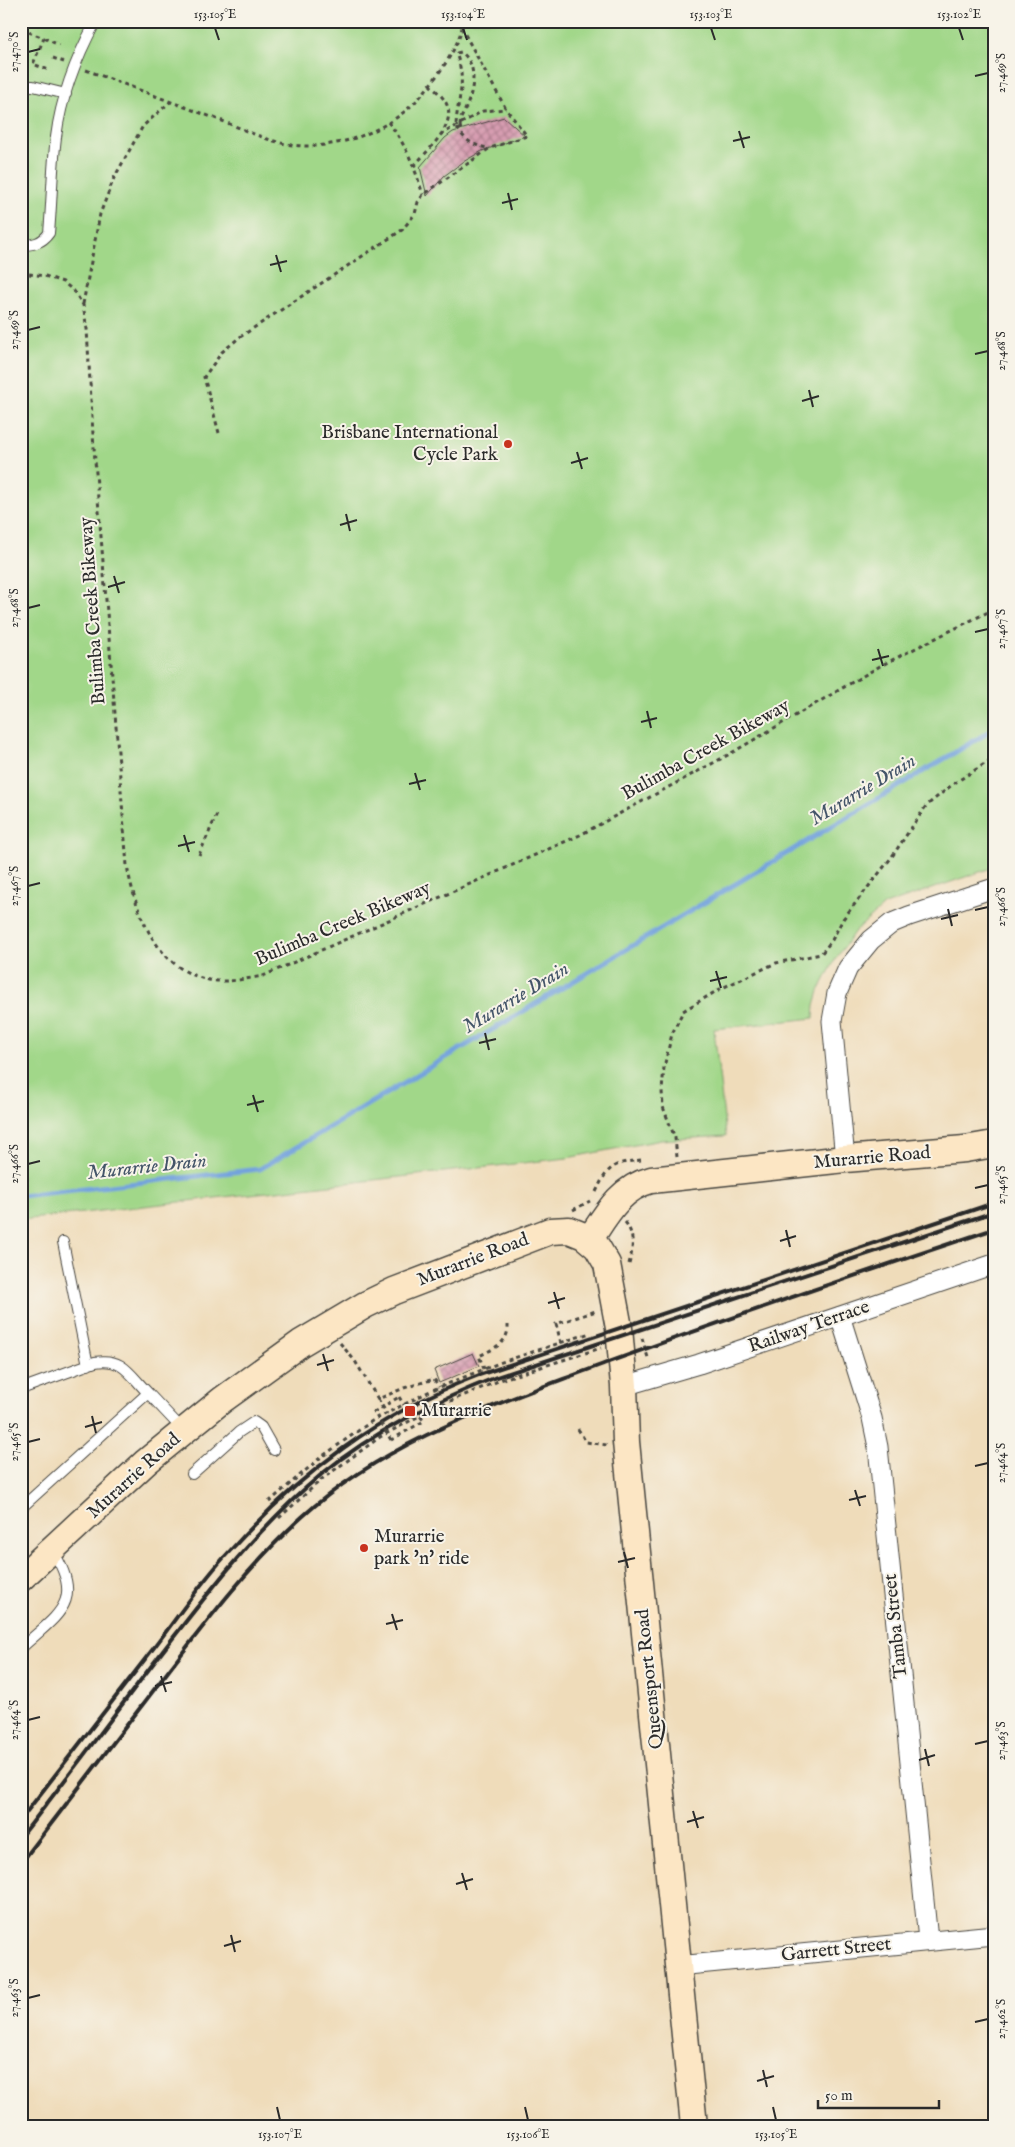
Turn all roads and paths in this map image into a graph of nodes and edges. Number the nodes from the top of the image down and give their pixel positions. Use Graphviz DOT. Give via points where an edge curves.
graph roads {
  1 [pos="96,21"];
  2 [pos="463,21"];
  3 [pos="21,29"];
  4 [pos="462,29"];
  5 [pos="44,38"];
  6 [pos="59,44"];
  7 [pos="53,58"];
  8 [pos="76,66"];
  9 [pos="49,70"];
  10 [pos="430,85"];
  11 [pos="21,86"];
  12 [pos="66,94"];
  13 [pos="170,102"];
  14 [pos="506,109"];
  15 [pos="388,122"];
  16 [pos="456,126"];
  17 [pos="461,130"];
  18 [pos="440,135"];
  19 [pos="490,148"];
  20 [pos="414,166"];
  21 [pos="423,195"];
  22 [pos="21,245"];
  23 [pos="21,273"];
  24 [pos="82,305"];
  25 [pos="219,433"];
  26 [pos="994,609"];
  27 [pos="994,758"];
  28 [pos="218,812"];
  29 [pos="199,855"];
  30 [pos="994,888"];
  31 [pos="994,1144"];
  32 [pos="668,1158"];
  33 [pos="845,1159"];
  34 [pos="642,1160"];
  35 [pos="593,1197"];
  36 [pos="622,1219"];
  37 [pos="590,1239"];
  38 [pos="63,1242"];
  39 [pos="994,1264"];
  40 [pos="629,1271"];
  41 [pos="597,1311"];
  42 [pos="840,1316"];
  43 [pos="508,1326"];
  44 [pos="640,1330"];
  45 [pos="590,1333"];
  46 [pos="340,1343"];
  47 [pos="561,1343"];
  48 [pos="595,1349"];
  49 [pos="657,1358"];
  50 [pos="88,1365"];
  51 [pos="484,1369"];
  52 [pos="624,1386"];
  53 [pos="439,1387"];
  54 [pos="21,1389"];
  55 [pos="148,1393"];
  56 [pos="378,1398"];
  57 [pos="404,1405"];
  58 [pos="387,1414"];
  59 [pos="420,1416"];
  60 [pos="578,1430"];
  61 [pos="184,1431"];
  62 [pos="610,1444"];
  63 [pos="274,1450"];
  64 [pos="192,1474"];
  65 [pos="269,1502"];
  66 [pos="21,1508"];
  67 [pos="279,1518"];
  68 [pos="52,1550"];
  69 [pos="21,1578"];
  70 [pos="21,1648"];
  71 [pos="994,1935"];
  72 [pos="928,1940"];
  73 [pos="678,1966"];
  74 [pos="694,2126"];
  1 -- 8 [label="lane"];
  2 -- 4 [label="path"];
  3 -- 5 [label="path"];
  4 -- 10 [label="path" via="443,69"];
  4 -- 14 [label="path"];
  5 -- 6 [label="path"];
  5 -- 9 [label="path" via="33,64"];
  7 -- 8 [label="path"];
  8 -- 12 [label="lane"];
  8 -- 13 [label="path"];
  10 -- 15 [label="path" via="418,99"];
  10 -- 18 [label="path" via="446,103 448,122"];
  11 -- 12 [label="lane"];
  12 -- 22 [label="lane" via="56,136 50,233 45,240"];
  13 -- 15 [label="path" via="292,145 327,145 355,140"];
  13 -- 24 [label="path" via="143,126 114,178 100,214"];
  14 -- 16 [label="path" via="483,111"];
  14 -- 19 [label="path" via="527,136"];
  15 -- 20 [label="path" via="402,139"];
  16 -- 17 [label="path, bridge" via="463,74 457,53 461,52 468,58 473,87 461,118"];
  16 -- 18 [label="path"];
  16 -- 19 [label="path" via="470,143"];
  18 -- 20 [label="path"];
  19 -- 21 [label="path"];
  20 -- 21 [label="path"];
  21 -- 25 [label="path" via="415,214 402,230 222,352 204,377"];
  23 -- 24 [label="path, Bulimba Creek Bikeway" via="63,282 74,291"];
  24 -- 26 [label="path, Bulimba Creek Bikeway" via="87,329 127,866 132,894 159,949 183,971 210,980 237,981 263,976 580,835 728,755 880,666"];
  27 -- 32 [label="path" via="926,806 821,954 776,963 720,989 683,1012 672,1034 664,1067 663,1107 675,1138 677,1157"];
  28 -- 29 [label="path"];
  30 -- 33 [label="street" via="892,923 855,957 845,973 837,992 832,1021"];
  31 -- 33 [label="street, Murarrie Road" via="940,1152"];
  33 -- 37 [label="street, Murarrie Road" via="644,1182 623,1194"];
  34 -- 35 [label="path" via="608,1169"];
  36 -- 40 [label="path" via="632,1234"];
  37 -- 52 [label="street, Queensport Road" via="602,1253 609,1271 619,1328"];
  37 -- 61 [label="street, Murarrie Road" via="570,1230 550,1231 394,1290 301,1343"];
  38 -- 50 [label="lane"];
  39 -- 42 [label="street, Railway Terrace"];
  41 -- 47 [label="path" via="556,1324"];
  42 -- 52 [label="street, Railway Terrace"];
  42 -- 72 [label="street, Tamba Street" via="878,1447"];
  43 -- 51 [label="path" via="508,1332 498,1346 479,1356"];
  44 -- 49 [label="path" via="648,1361"];
  45 -- 47 [label="path"];
  46 -- 56 [label="path" via="356,1361"];
  47 -- 51 [label="path"];
  48 -- 59 [label="path" via="503,1379"];
  50 -- 54 [label="lane"];
  50 -- 55 [label="lane" via="104,1360 119,1363"];
  51 -- 53 [label="path"];
  52 -- 73 [label="street, Queensport Road" via="626,1442"];
  53 -- 56 [label="path" via="434,1379"];
  53 -- 57 [label="path"];
  55 -- 61 [label="lane"];
  55 -- 66 [label="lane"];
  56 -- 58 [label="path"];
  57 -- 58 [label="path"];
  57 -- 59 [label="path, bridge" via="400,1397 374,1412 391,1440 424,1421"];
  58 -- 65 [label="path" via="320,1458"];
  59 -- 67 [label="path" via="380,1437 322,1478"];
  60 -- 62 [label="path" via="586,1442"];
  61 -- 68 [label="street, Murarrie Road"];
  63 -- 64 [label="lane" via="261,1427 254,1422"];
  68 -- 69 [label="street, Murarrie Road"];
  68 -- 70 [label="lane" via="66,1574 66,1602 60,1612"];
  71 -- 72 [label="street, Garrett Street"];
  72 -- 73 [label="street, Garrett Street"];
  73 -- 74 [label="street, Queensport Road"];
}
